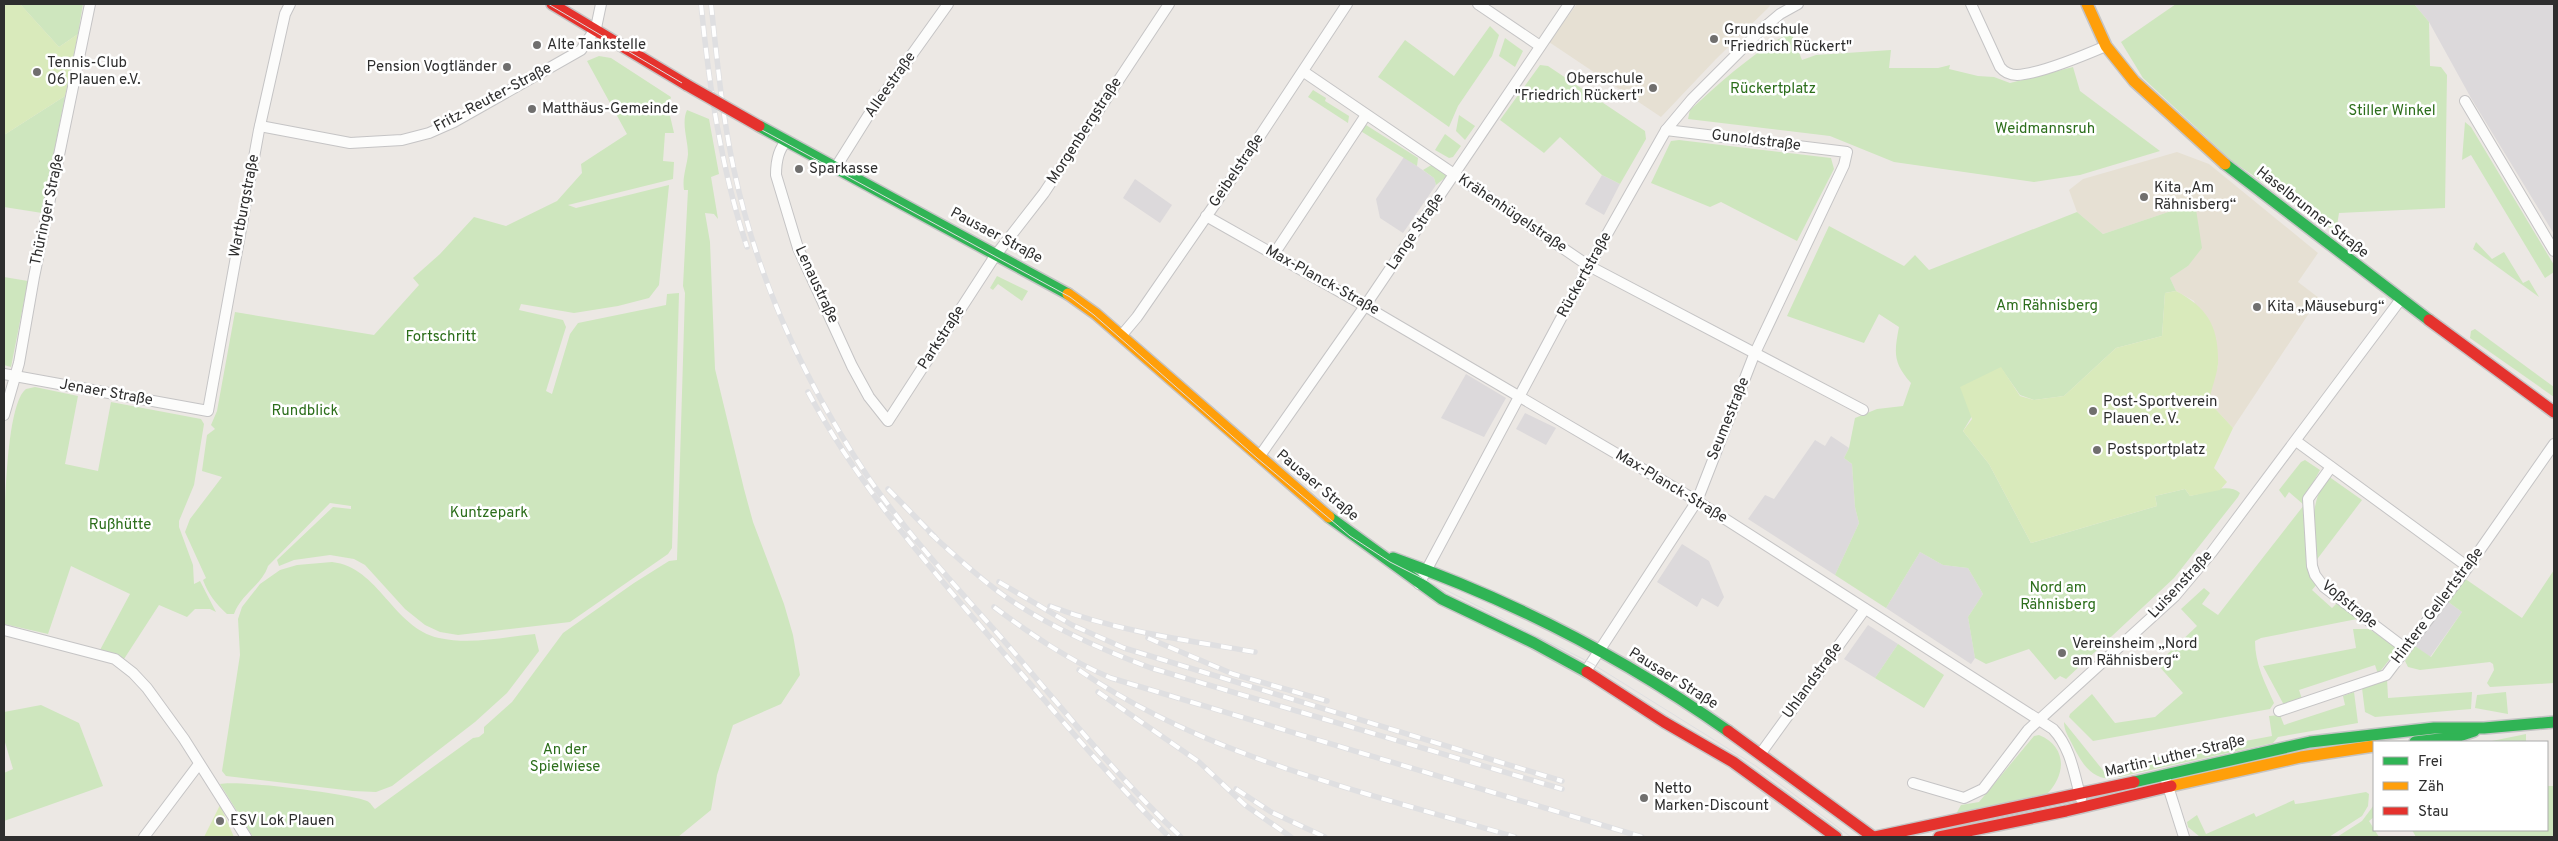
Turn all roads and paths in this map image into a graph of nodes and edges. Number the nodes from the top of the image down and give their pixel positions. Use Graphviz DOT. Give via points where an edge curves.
graph roads {
  1 [pos="90,4"];
  2 [pos="290,4"];
  3 [pos="552,4"];
  4 [pos="601,4"];
  5 [pos="948,4"];
  6 [pos="1169,4"];
  7 [pos="1347,4"];
  8 [pos="1478,4"];
  9 [pos="1569,4"];
  10 [pos="1798,4"];
  11 [pos="1971,4"];
  12 [pos="2087,4"];
  13 [pos="1787,6"];
  14 [pos="594,30"];
  15 [pos="1540,46"];
  16 [pos="2106,46"];
  17 [pos="1304,72"];
  18 [pos="2465,101"];
  19 [pos="1366,115"];
  20 [pos="260,126"];
  21 [pos="1666,130"];
  22 [pos="787,141"];
  23 [pos="1847,152"];
  24 [pos="836,166"];
  25 [pos="1454,175"];
  26 [pos="1206,216"];
  27 [pos="2554,251"];
  28 [pos="997,254"];
  29 [pos="1274,254"];
  30 [pos="1589,266"];
  31 [pos="2401,299"];
  32 [pos="1365,306"];
  33 [pos="1121,336"];
  34 [pos="1754,355"];
  35 [pos="4,374"];
  36 [pos="15,377"];
  37 [pos="1520,396"];
  38 [pos="1863,410"];
  39 [pos="208,411"];
  40 [pos="2554,412"];
  41 [pos="4,415"];
  42 [pos="888,422"];
  43 [pos="2296,442"];
  44 [pos="2554,444"];
  45 [pos="1259,457"];
  46 [pos="2331,467"];
  47 [pos="1696,501"];
  48 [pos="1384,556"];
  49 [pos="2468,567"];
  50 [pos="1427,569"];
  51 [pos="1419,584"];
  52 [pos="1865,609"];
  53 [pos="4,630"];
  54 [pos="2406,649"];
  55 [pos="1599,650"];
  56 [pos="1586,671"];
  57 [pos="2279,711"];
  58 [pos="2039,721"];
  59 [pos="2554,722"];
  60 [pos="2484,728"];
  61 [pos="2421,741"];
  62 [pos="2373,746"];
  63 [pos="1761,753"];
  64 [pos="199,764"];
  65 [pos="2164,774"];
  66 [pos="1913,783"];
  67 [pos="2168,787"];
  68 [pos="2080,794"];
  69 [pos="2083,807"];
  70 [pos="153,833"];
  71 [pos="144,837"];
  72 [pos="246,837"];
  73 [pos="1836,837"];
  74 [pos="1874,837"];
  75 [pos="1940,837"];
  76 [pos="2184,837"];
  1 -- 36 [label="street, Thüringer Straße"];
  2 -- 20 [label="street, Wartburgstraße"];
  3 -- 14 [label="main road, Pausaer Straße"];
  4 -- 14 [label="street, Fritz-Reuter-Straße"];
  5 -- 24 [label="street, Alleestraße"];
  6 -- 28 [label="street, Morgenbergstraße" via="1044,193"];
  7 -- 17 [label="street, Geibelstraße"];
  8 -- 15 [label="street"];
  9 -- 15 [label="street, Lange Straße"];
  10 -- 13 [label="street, Rückertstraße"];
  11 -- 16 [label="street" via="2005,72 2016,75"];
  12 -- 16 [label="main road, Haselbrunner Straße"];
  13 -- 21 [label="street, Rückertstraße" via="1692,99"];
  14 -- 20 [label="street, Fritz-Reuter-Straße" via="581,50 429,133 402,140 350,142"];
  14 -- 22 [label="main road, Pausaer Straße, bridge"];
  15 -- 25 [label="street, Lange Straße"];
  16 -- 31 [label="main road, Haselbrunner Straße" via="2134,81 2222,162"];
  17 -- 19 [label="street, Krähenhügelstraße"];
  17 -- 26 [label="street, Geibelstraße"];
  18 -- 27 [label="street"];
  19 -- 25 [label="street, Krähenhügelstraße"];
  19 -- 29 [label="street"];
  20 -- 39 [label="street, Wartburgstraße"];
  21 -- 23 [label="street, Gunoldstraße"];
  21 -- 30 [label="street, Rückertstraße"];
  22 -- 24 [label="main road, Pausaer Straße"];
  22 -- 42 [label="street, Lenaustraße" via="776,164 776,176 798,248 852,366"];
  23 -- 34 [label="street, Seumestraße" via="1844,165"];
  24 -- 28 [label="main road, Pausaer Straße"];
  25 -- 30 [label="street, Krähenhügelstraße"];
  25 -- 32 [label="street, Lange Straße"];
  26 -- 29 [label="street, Max-Planck-Straße"];
  26 -- 33 [label="street, Geibelstraße"];
  28 -- 33 [label="main road, Pausaer Straße" via="1071,295"];
  28 -- 42 [label="street, Parkstraße"];
  29 -- 32 [label="street, Max-Planck-Straße"];
  30 -- 34 [label="street, Krähenhügelstraße"];
  30 -- 37 [label="street, Rückertstraße"];
  31 -- 40 [label="main road, Haselbrunner Straße"];
  31 -- 43 [label="street, Luisenstraße"];
  32 -- 37 [label="street, Max-Planck-Straße"];
  32 -- 45 [label="street, Lange Straße"];
  33 -- 45 [label="main road, Pausaer Straße"];
  34 -- 38 [label="street, Krähenhügelstraße"];
  34 -- 47 [label="street, Seumestraße"];
  35 -- 36 [label="street, Jenaer Straße"];
  36 -- 39 [label="street, Jenaer Straße"];
  36 -- 41 [label="street, Thüringer Straße"];
  37 -- 47 [label="street, Max-Planck-Straße"];
  37 -- 50 [label="street, Rückertstraße"];
  43 -- 46 [label="street"];
  43 -- 58 [label="street, Luisenstraße" via="2175,596"];
  44 -- 49 [label="street, Hintere Gellertstraße"];
  45 -- 48 [label="main road, Pausaer Straße" via="1329,517"];
  46 -- 49 [label="street"];
  46 -- 54 [label="street, Voßstraße" via="2308,499 2310,550 2315,575 2324,587"];
  47 -- 52 [label="street, Max-Planck-Straße"];
  47 -- 55 [label="street, Seumestraße"];
  48 -- 50 [label="main road, Pausaer Straße"];
  48 -- 51 [label="main road, Pausaer Straße"];
  49 -- 54 [label="street, Hintere Gellertstraße"];
  50 -- 51 [label="street, Rückertstraße"];
  50 -- 55 [label="main road, Pausaer Straße" via="1452,578"];
  51 -- 56 [label="main road, Pausaer Straße" via="1442,599"];
  52 -- 58 [label="street, Max-Planck-Straße"];
  52 -- 63 [label="street, Uhlandstraße"];
  53 -- 64 [label="street" via="115,659 147,688"];
  54 -- 57 [label="street, Hintere Gellertstraße" via="2386,675"];
  55 -- 56 [label="street, Seumestraße"];
  55 -- 63 [label="main road, Pausaer Straße"];
  56 -- 73 [label="main road, Pausaer Straße" via="1733,762"];
  58 -- 66 [label="street, Luisenstraße" via="2028,730 1979,793 1964,798"];
  58 -- 68 [label="street, Max-Planck-Straße" via="2061,738"];
  59 -- 60 [label="main road, Martin-Luther-Straße"];
  60 -- 61 [label="main road, Martin-Luther-Straße"];
  60 -- 65 [label="main road, Martin-Luther-Straße" via="2434,728 2340,738"];
  62 -- 67 [label="main road, Martin-Luther-Straße" via="2284,760"];
  63 -- 74 [label="main road, Pausaer Straße"];
  64 -- 70 [label="street"];
  64 -- 72 [label="street"];
  65 -- 67 [label="street"];
  65 -- 68 [label="main road, Martin-Luther-Straße"];
  67 -- 69 [label="main road, Martin-Luther-Straße"];
  67 -- 76 [label="street"];
  68 -- 69 [label="street, Max-Planck-Straße"];
  68 -- 74 [label="main road, Martin-Luther-Straße"];
  69 -- 75 [label="main road, Martin-Luther-Straße"];
  70 -- 71 [label="street"];
}
